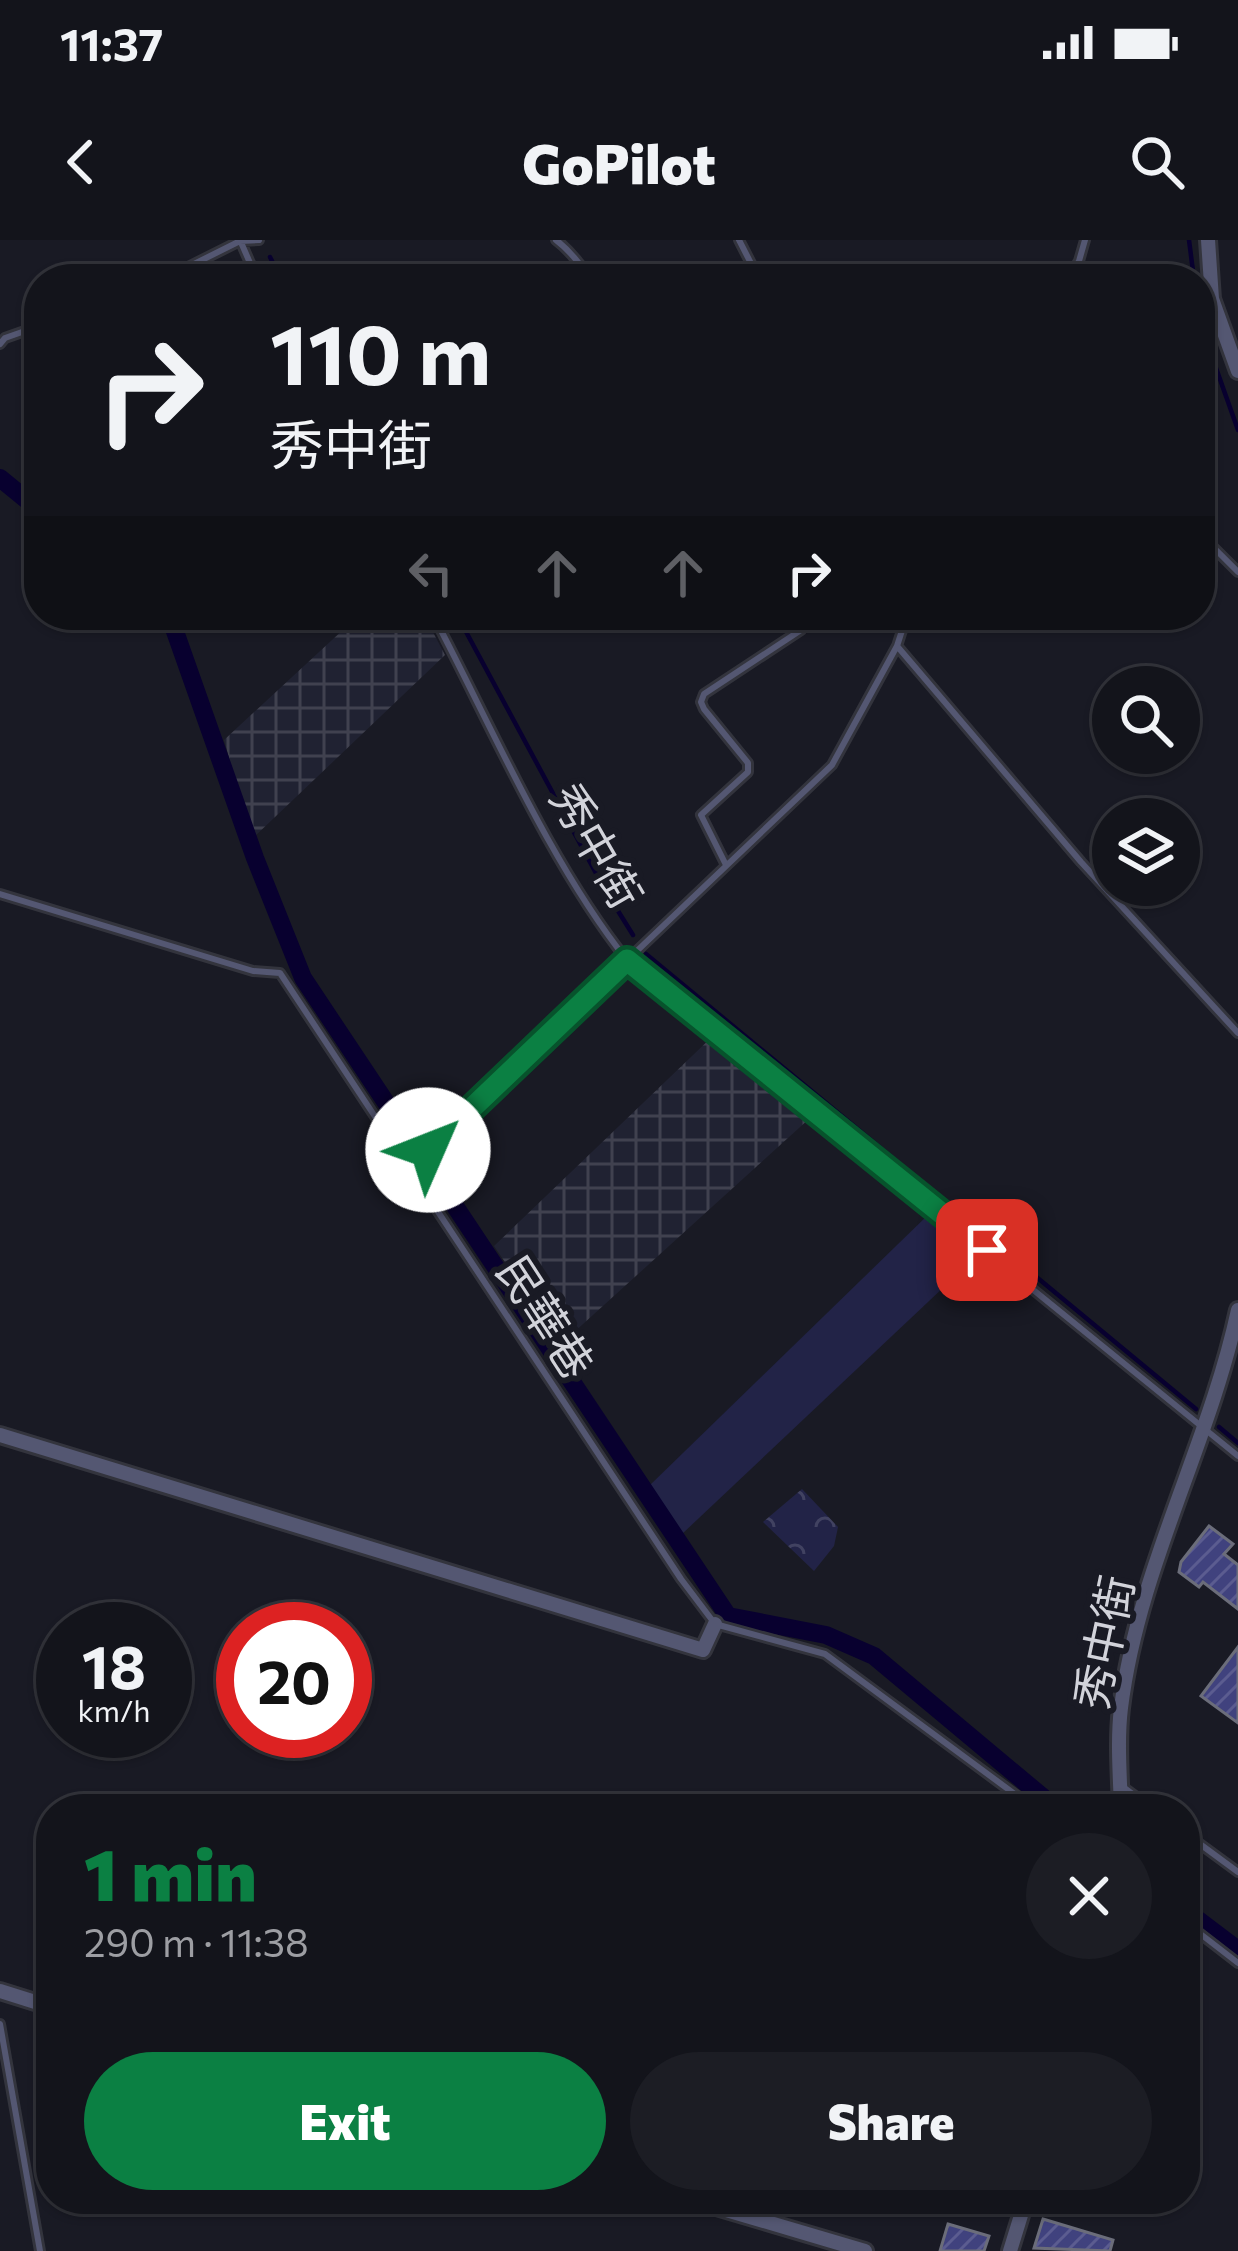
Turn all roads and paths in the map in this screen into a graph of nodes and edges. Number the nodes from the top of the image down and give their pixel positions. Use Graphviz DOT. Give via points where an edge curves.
graph roads {
  1 [pos="259,240"];
  2 [pos="556,240"];
  3 [pos="240,241"];
  4 [pos="194,264"];
  5 [pos="582,264"];
  6 [pos="1215,307"];
  7 [pos="1238,370"];
  8 [pos="1215,549"];
  9 [pos="1238,572"];
  10 [pos="441,630"];
  11 [pos="800,630"];
  12 [pos="902,630"];
  13 [pos="897,646"];
  14 [pos="726,865"];
  15 [pos="0,894"];
  16 [pos="627,960"];
  17 [pos="1238,1033"];
  18 [pos="428,1150"];
  19 [pos="1238,1310"];
  20 [pos="1205,1426"];
  21 [pos="0,1436"];
  22 [pos="1238,1456"];
  23 [pos="715,1624"];
  24 [pos="1120,1784"];
  25 [pos="1015,1794"];
  26 [pos="1120,1794"];
  27 [pos="1133,1794"];
  28 [pos="1200,1844"];
  29 [pos="1238,1872"];
  30 [pos="1200,1934"];
  31 [pos="1238,1963"];
  32 [pos="0,1991"];
  33 [pos="36,2002"];
  34 [pos="0,2024"];
  35 [pos="739,2214"];
  36 [pos="1021,2214"];
  37 [pos="40,2251"];
  38 [pos="866,2251"];
  39 [pos="1010,2251"];
  1 -- 3 [label="lane"];
  2 -- 5 [label="lane"];
  3 -- 4 [label="lane"];
  6 -- 7 [label="street"];
  8 -- 9 [label="lane"];
  10 -- 16 [label="lane, 秀中街" via="554,846"];
  11 -- 14 [label="lane" via="701,703 748,763 748,772 701,815"];
  12 -- 13 [label="lane"];
  13 -- 14 [label="lane" via="832,765"];
  13 -- 17 [label="lane"];
  14 -- 16 [label="lane"];
  15 -- 23 [label="lane, 民華巷" via="280,973"];
  16 -- 18 [label="lane"];
  16 -- 20 [label="lane, 秀中街"];
  19 -- 20 [label="street, 秀中街"];
  20 -- 22 [label="lane, 秀中街"];
  20 -- 24 [label="street, 秀中街" via="1148,1585 1122,1704"];
  21 -- 23 [label="street" via="703,1651"];
  23 -- 25 [label="lane" via="825,1654"];
  24 -- 26 [label="street, 秀中街"];
  24 -- 27 [label="lane"];
  28 -- 29 [label="lane"];
  30 -- 31 [label="lane"];
  32 -- 33 [label="street"];
  34 -- 37 [label="lane"];
  35 -- 38 [label="street"];
  36 -- 39 [label="street"];
}
